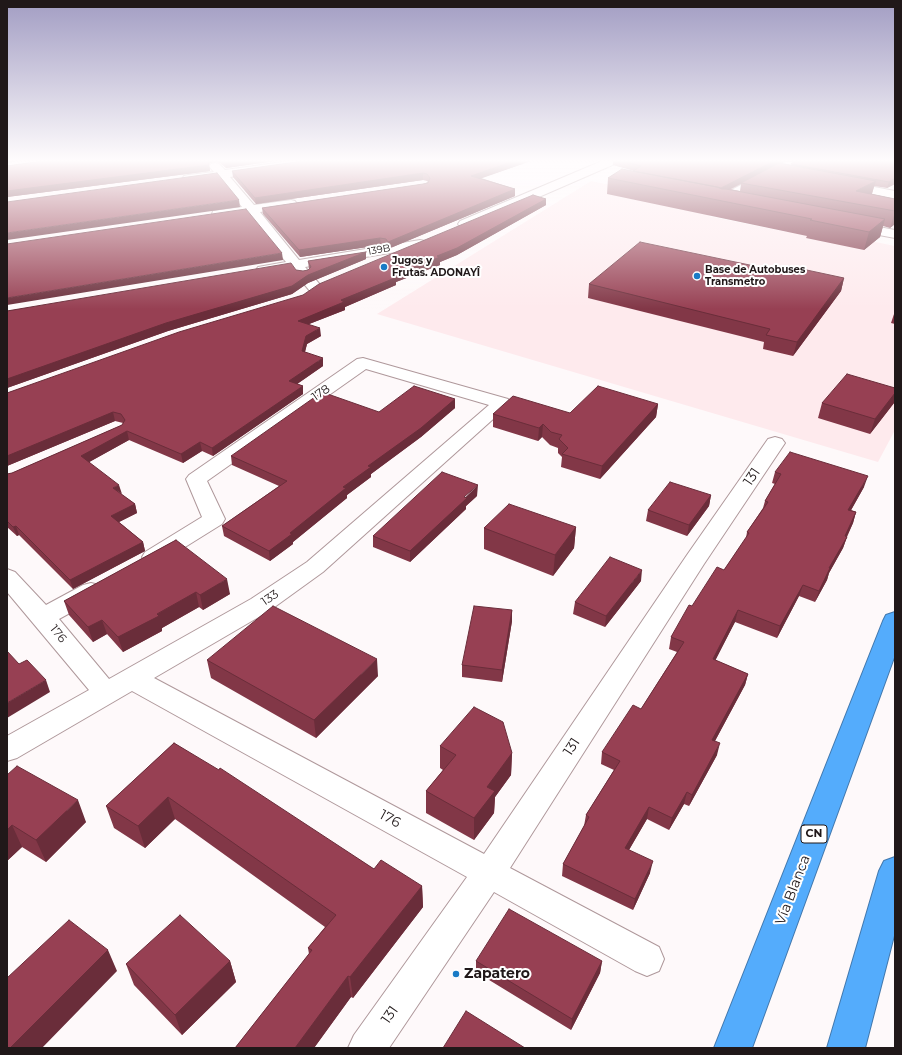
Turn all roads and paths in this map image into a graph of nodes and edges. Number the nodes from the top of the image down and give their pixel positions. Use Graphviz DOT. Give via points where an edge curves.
graph roads {
  1 [pos="242,210"];
  2 [pos="251,210"];
  3 [pos="492,210"];
  4 [pos="203,216"];
  5 [pos="842,224"];
  6 [pos="455,228"];
  7 [pos="895,234"];
  8 [pos="434,237"];
  9 [pos="420,244"];
  10 [pos="296,265"];
  11 [pos="364,267"];
  12 [pos="250,272"];
  13 [pos="315,288"];
  14 [pos="502,404"];
  15 [pos="775,443"];
  16 [pos="134,568"];
  17 [pos="7,577"];
  18 [pos="106,583"];
  19 [pos="43,617"];
  20 [pos="895,621"];
  21 [pos="133,679"];
  22 [pos="106,693"];
  23 [pos="7,750"];
  24 [pos="895,871"];
  25 [pos="489,873"];
  26 [pos="647,959"];
  27 [pos="367,1048"];
  28 [pos="733,1048"];
  29 [pos="846,1048"];
  1 -- 4 [label="street"];
  2 -- 10 [label="street"];
  3 -- 6 [label="street"];
  5 -- 7 [label="street"];
  8 -- 9 [label="street"];
  9 -- 10 [label="street, 139B"];
  9 -- 11 [label="street"];
  10 -- 12 [label="street, 139B"];
  10 -- 13 [label="street"];
  14 -- 16 [label="street, 178" via="363,363 196,479 214,519"];
  14 -- 21 [label="street, 133" via="315,567 260,606"];
  15 -- 25 [label="street, 131"];
  17 -- 19 [label="street, 176"];
  18 -- 19 [label="street"];
  19 -- 22 [label="street, 176"];
  20 -- 28 [label="highway, Vía Blanca / CN"];
  21 -- 22 [label="street, 133"];
  21 -- 25 [label="street, 176"];
  22 -- 23 [label="street, 133"];
  24 -- 29 [label="highway"];
  25 -- 26 [label="street, 176"];
  25 -- 27 [label="street, 131"];
}
